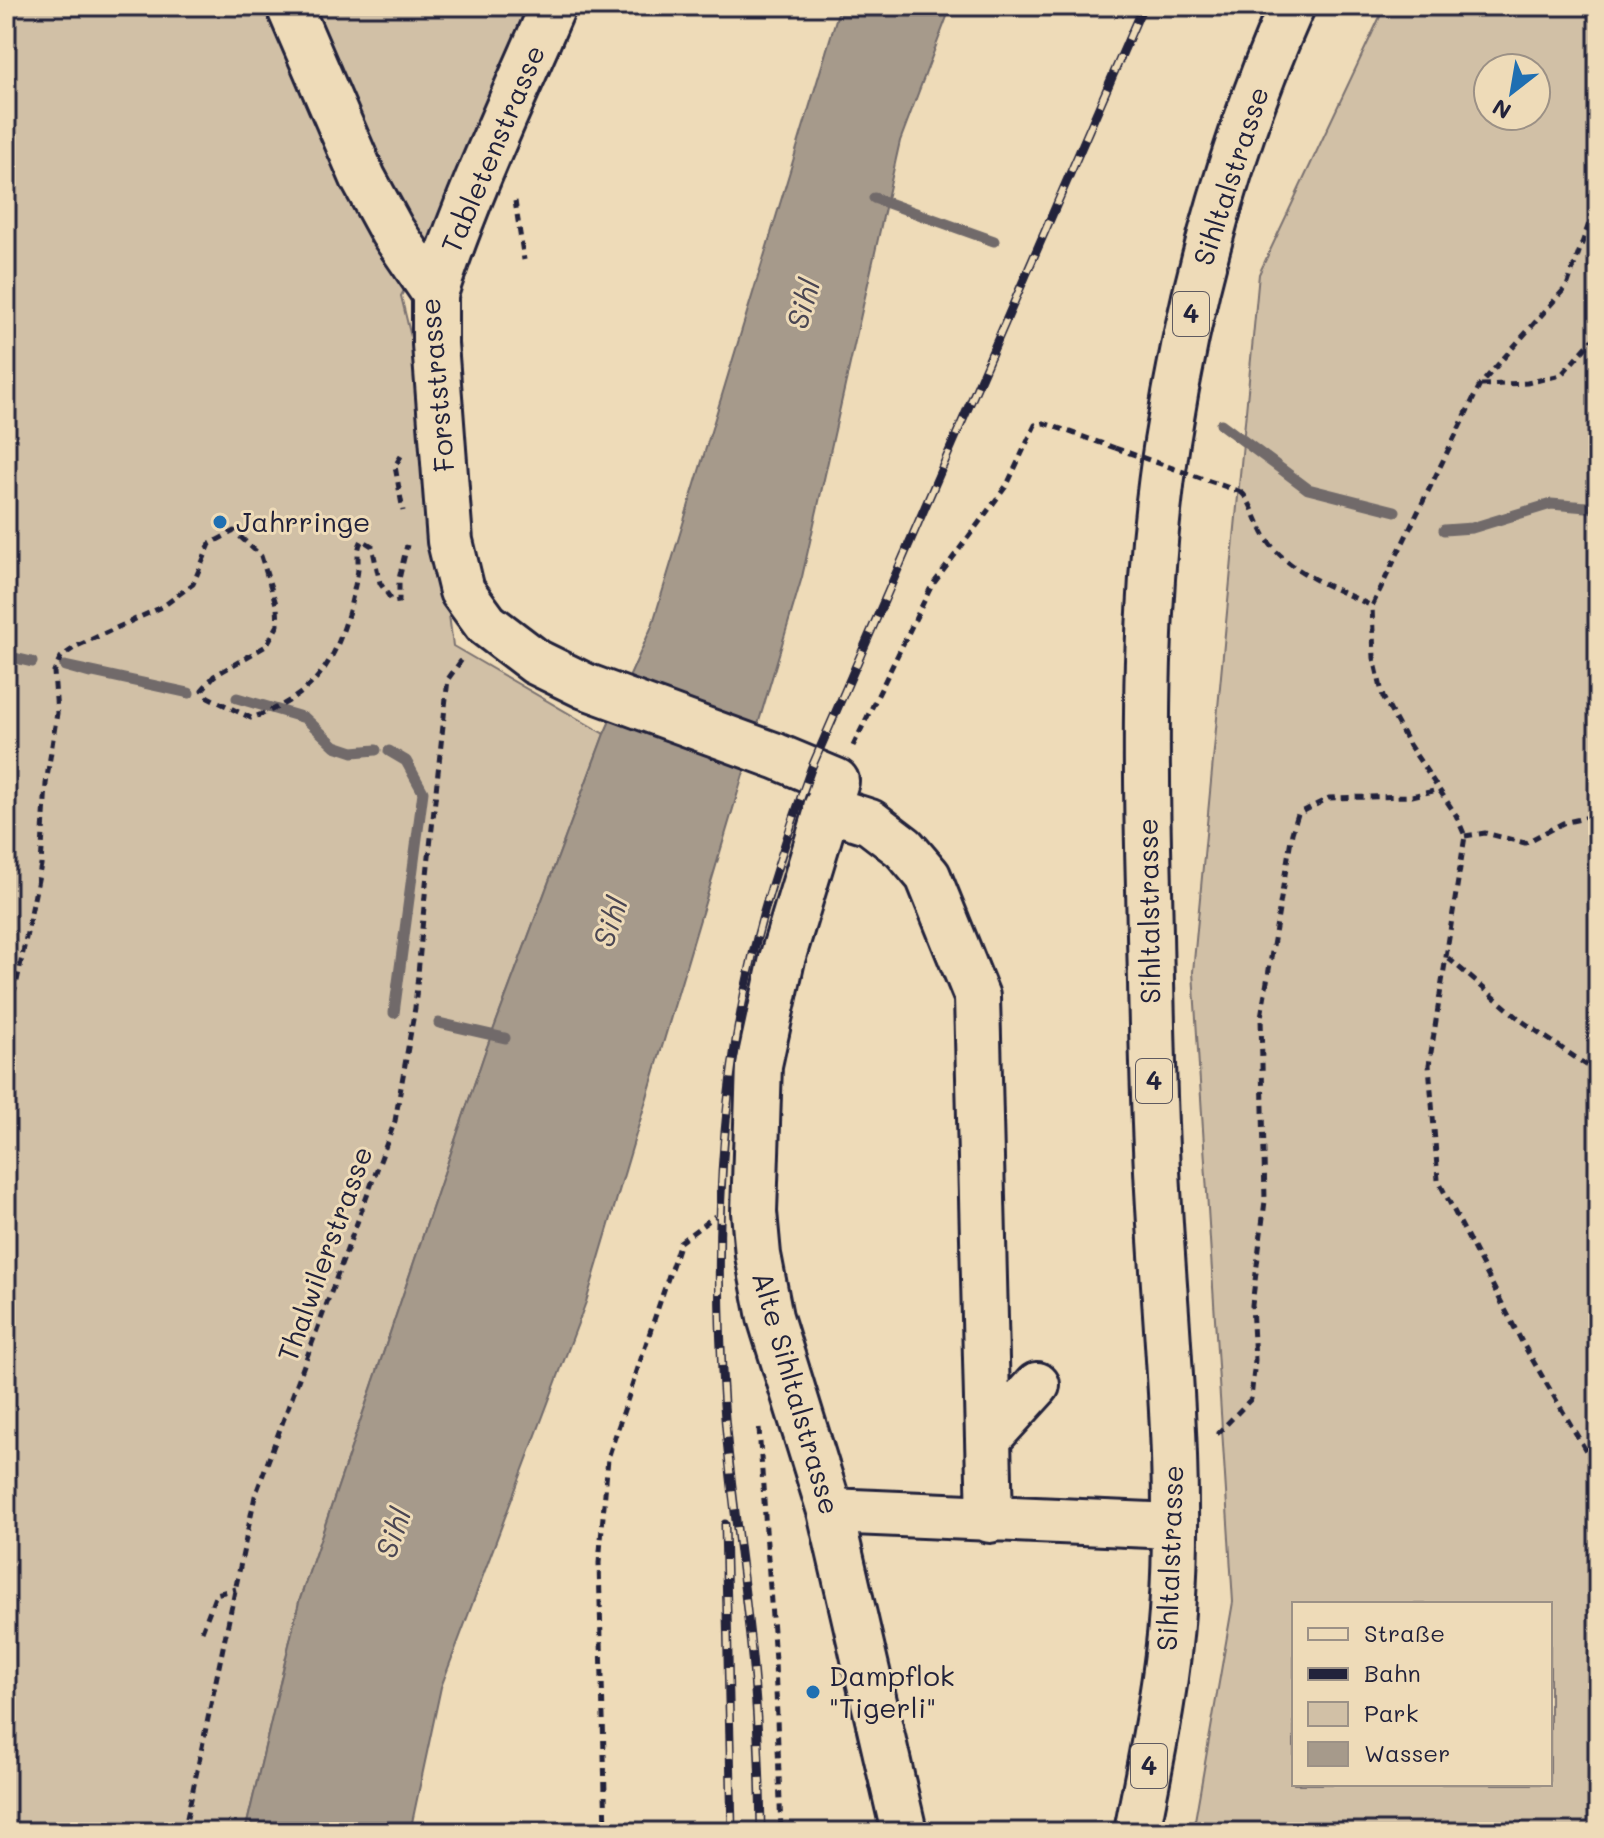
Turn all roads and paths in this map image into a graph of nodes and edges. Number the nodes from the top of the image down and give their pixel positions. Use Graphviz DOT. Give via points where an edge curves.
graph roads {
  1 [pos="289,6"];
  2 [pos="553,6"];
  3 [pos="1292,6"];
  4 [pos="1598,198"];
  5 [pos="435,294"];
  6 [pos="1598,334"];
  7 [pos="1480,385"];
  8 [pos="372,546"];
  9 [pos="1372,606"];
  10 [pos="448,679"];
  11 [pos="1438,790"];
  12 [pos="831,794"];
  13 [pos="1598,815"];
  14 [pos="1465,836"];
  15 [pos="1448,957"];
  16 [pos="6,1007"];
  17 [pos="1598,1073"];
  18 [pos="754,1212"];
  19 [pos="1037,1385"];
  20 [pos="758,1417"];
  21 [pos="1217,1434"];
  22 [pos="988,1439"];
  23 [pos="1598,1471"];
  24 [pos="830,1511"];
  25 [pos="990,1520"];
  26 [pos="1174,1526"];
  27 [pos="236,1589"];
  28 [pos="202,1631"];
  29 [pos="184,1832"];
  30 [pos="606,1832"];
  31 [pos="781,1832"];
  32 [pos="904,1832"];
  33 [pos="1137,1832"];
  1 -- 5 [label="street, Forststrasse" via="363,178"];
  2 -- 5 [label="street, Tabletenstrasse" via="478,178"];
  3 -- 26 [label="street, Sihltalstrasse / 4" via="1239,142 1198,282 1168,432 1155,540 1147,797"];
  4 -- 7 [label="path" via="1567,286"];
  5 -- 12 [label="street, Forststrasse" via="450,541 462,591 486,624 536,662 585,686 776,756"];
  6 -- 7 [label="path" via="1561,375"];
  7 -- 9 [label="path"];
  8 -- 16 [label="path" via="362,540 357,549 358,571 336,653 315,682 279,709 251,718 202,690 214,676 266,646 278,625 261,556 234,531 210,544 193,584 162,607 61,657 54,672 57,713 41,865 16,986"];
  9 -- 11 [label="path" via="1374,658 1383,697"];
  9 -- 12 [label="path, bridge" via="1290,564 1268,542 1241,492 1044,423 1035,425 1007,485 931,587"];
  10 -- 27 [label="path, Thalwilerstrasse" via="415,1008 395,1121 255,1496"];
  11 -- 14 [label="path"];
  11 -- 21 [label="path" via="1412,796 1329,798 1298,814 1261,1017 1265,1201 1252,1305 1251,1399"];
  12 -- 18 [label="street, Alte Sihltalstrasse" via="782,959 759,1065"];
  12 -- 22 [label="street" via="904,848 928,876 977,997"];
  13 -- 14 [label="path" via="1563,823 1525,843 1485,833"];
  14 -- 15 [label="path"];
  15 -- 17 [label="path" via="1522,1021"];
  15 -- 23 [label="path" via="1429,1065 1438,1180 1522,1342"];
  18 -- 24 [label="street, Alte Sihltalstrasse" via="770,1317"];
  18 -- 30 [label="path" via="720,1212 680,1242 608,1458 599,1563"];
  19 -- 22 [label="street"];
  20 -- 31 [label="path"];
  22 -- 25 [label="street"];
  24 -- 25 [label="street"];
  24 -- 32 [label="street, Alte Sihltalstrasse"];
  25 -- 26 [label="street"];
  26 -- 33 [label="street, Sihltalstrasse / 4" via="1168,1656"];
  27 -- 28 [label="path" via="216,1594"];
  27 -- 29 [label="path, Thalwilerstrasse"];
}
